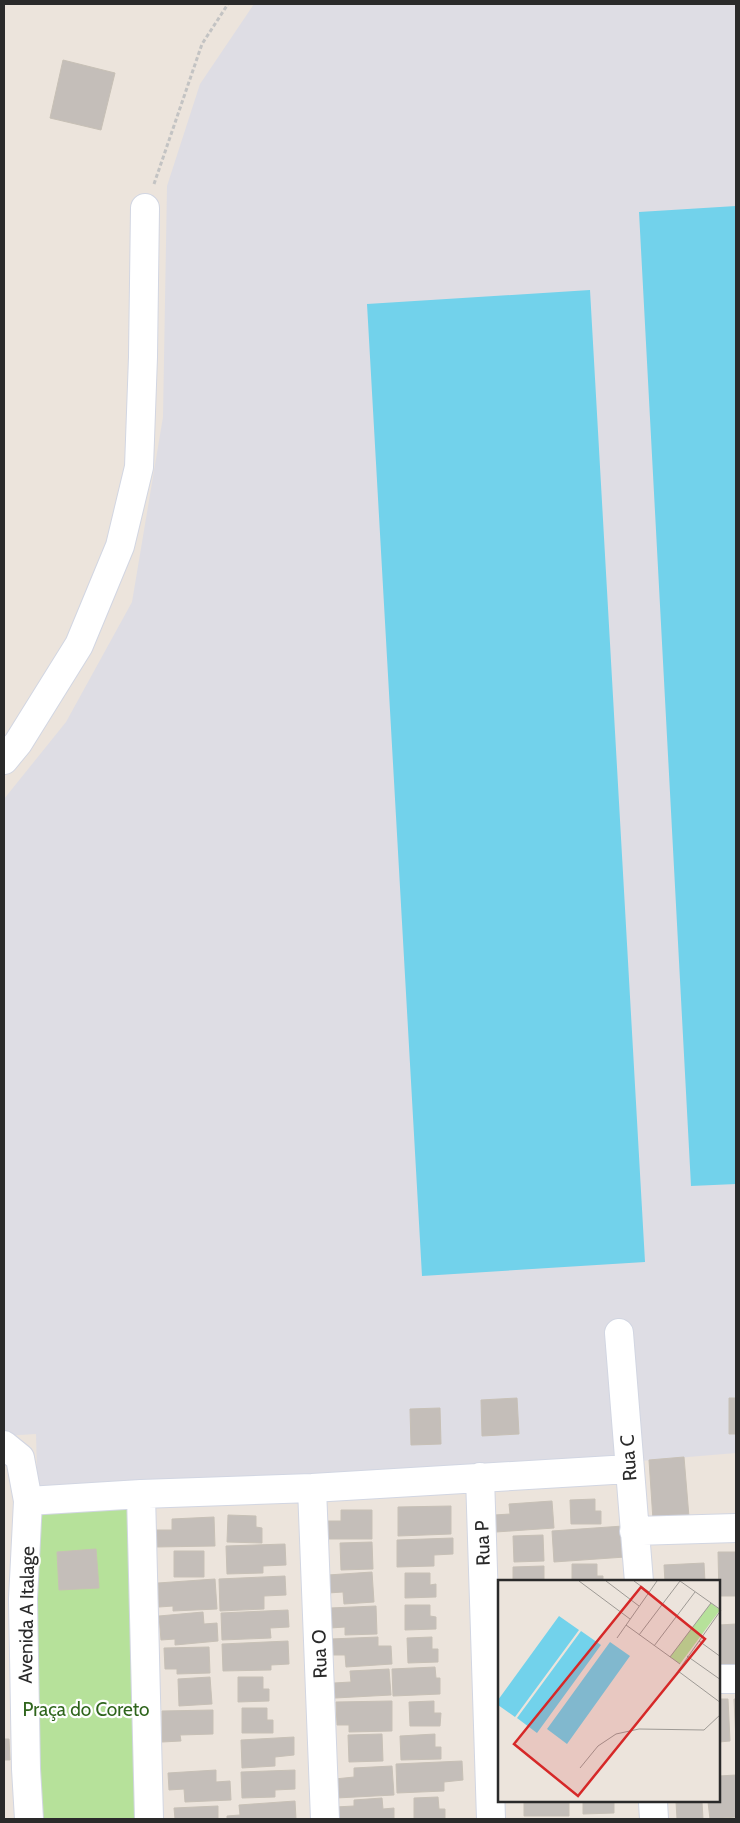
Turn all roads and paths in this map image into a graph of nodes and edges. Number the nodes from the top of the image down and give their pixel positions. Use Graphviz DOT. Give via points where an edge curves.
graph roads {
  1 [pos="228,4"];
  2 [pos="145,208"];
  3 [pos="4,760"];
  4 [pos="619,1333"];
  5 [pos="4,1445"];
  6 [pos="629,1469"];
  7 [pos="480,1477"];
  8 [pos="312,1488"];
  9 [pos="141,1494"];
  10 [pos="28,1501"];
  11 [pos="736,1528"];
  12 [pos="634,1531"];
  13 [pos="638,1580"];
  14 [pos="14,1600"];
  15 [pos="736,1678"];
  16 [pos="720,1679"];
  17 [pos="15,1770"];
  18 [pos="653,1803"];
  19 [pos="29,1819"];
  20 [pos="149,1819"];
  21 [pos="326,1819"];
  22 [pos="491,1819"];
  23 [pos="654,1819"];
  1 -- 2 [label="path" via="202,44"];
  2 -- 3 [label="street" via="139,467 120,546 79,645"];
  4 -- 6 [label="street, Rua C"];
  5 -- 10 [label="street, Avenida A Italage" via="20,1458"];
  6 -- 7 [label="street"];
  6 -- 12 [label="street, Rua C"];
  7 -- 8 [label="street"];
  7 -- 22 [label="street, Rua P"];
  8 -- 9 [label="street"];
  8 -- 21 [label="street, Rua O"];
  9 -- 10 [label="street"];
  9 -- 20 [label="street"];
  10 -- 14 [label="street, Avenida A Italage"];
  11 -- 12 [label="street"];
  12 -- 13 [label="street, Rua C"];
  14 -- 17 [label="street, Avenida A Italage"];
  15 -- 16 [label="street"];
  17 -- 19 [label="street, Avenida A Italage"];
  18 -- 23 [label="street"];
}
